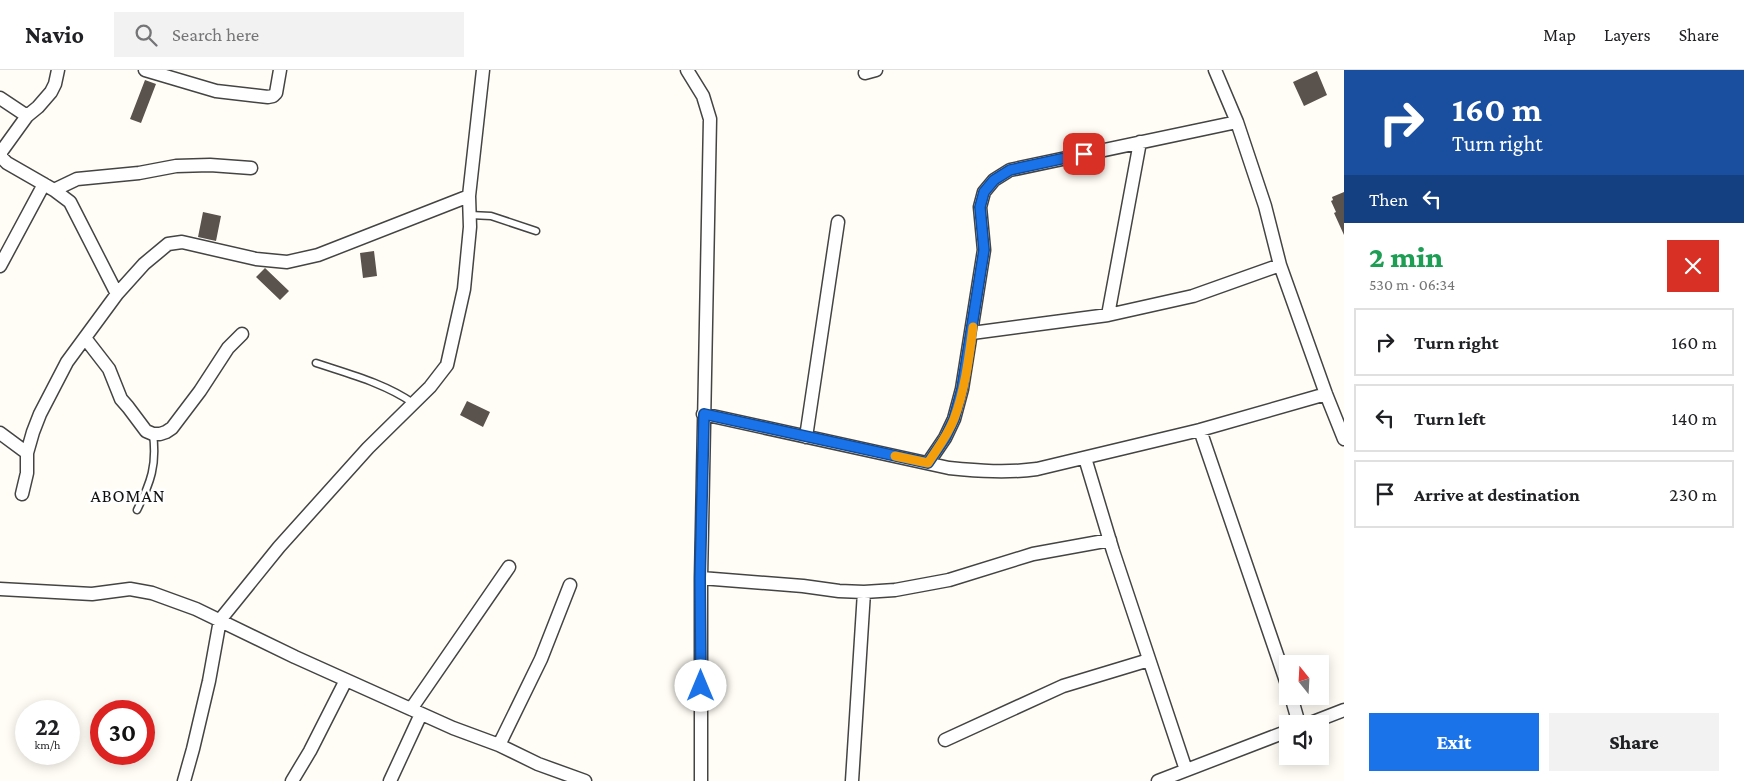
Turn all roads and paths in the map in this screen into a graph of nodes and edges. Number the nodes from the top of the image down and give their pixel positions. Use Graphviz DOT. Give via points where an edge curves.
graph roads {
  1 [pos="58,70"];
  2 [pos="145,70"];
  3 [pos="280,70"];
  4 [pos="483,70"];
  5 [pos="687,70"];
  6 [pos="1215,70"];
  7 [pos="0,98"];
  8 [pos="28,116"];
  9 [pos="1237,122"];
  10 [pos="1140,142"];
  11 [pos="1,152"];
  12 [pos="251,168"];
  13 [pos="49,187"];
  14 [pos="469,196"];
  15 [pos="470,215"];
  16 [pos="838,222"];
  17 [pos="536,231"];
  18 [pos="1280,265"];
  19 [pos="0,266"];
  20 [pos="117,294"];
  21 [pos="1108,315"];
  22 [pos="972,333"];
  23 [pos="242,334"];
  24 [pos="85,338"];
  25 [pos="316,363"];
  26 [pos="1326,394"];
  27 [pos="413,403"];
  28 [pos="704,414"];
  29 [pos="1200,430"];
  30 [pos="0,433"];
  31 [pos="153,434"];
  32 [pos="806,437"];
  33 [pos="1344,439"];
  34 [pos="27,453"];
  35 [pos="1085,458"];
  36 [pos="928,463"];
  37 [pos="22,494"];
  38 [pos="138,510"];
  39 [pos="1110,540"];
  40 [pos="510,567"];
  41 [pos="700,578"];
  42 [pos="570,585"];
  43 [pos="0,589"];
  44 [pos="864,592"];
  45 [pos="220,620"];
  46 [pos="1149,660"];
  47 [pos="1279,660"];
  48 [pos="346,680"];
  49 [pos="1344,710"];
  50 [pos="416,712"];
  51 [pos="1329,716"];
  52 [pos="1279,734"];
  53 [pos="945,740"];
  54 [pos="499,745"];
  55 [pos="1186,770"];
  56 [pos="569,778"];
  57 [pos="184,781"];
  58 [pos="292,781"];
  59 [pos="390,781"];
  60 [pos="585,781"];
  61 [pos="701,781"];
  62 [pos="852,781"];
  63 [pos="1158,781"];
  1 -- 8 [label="street" via="51,92"];
  2 -- 3 [label="street" via="216,91 268,97 276,93"];
  4 -- 14 [label="street"];
  5 -- 28 [label="street" via="703,96 710,119"];
  6 -- 9 [label="street"];
  7 -- 8 [label="street"];
  8 -- 11 [label="street"];
  9 -- 10 [label="street"];
  9 -- 18 [label="street" via="1265,206"];
  10 -- 21 [label="street"];
  10 -- 22 [label="street" via="1010,170 994,180 984,192 980,207 984,250"];
  11 -- 13 [label="street" via="7,163"];
  12 -- 13 [label="street" via="176,166 87,177"];
  13 -- 19 [label="street"];
  13 -- 20 [label="street" via="70,202"];
  14 -- 15 [label="street"];
  14 -- 20 [label="street" via="318,255 287,262 256,259 182,242 168,244 144,264"];
  15 -- 17 [label="lane" via="491,216"];
  15 -- 27 [label="street" via="464,289 447,365"];
  16 -- 32 [label="street"];
  18 -- 21 [label="street" via="1193,296"];
  18 -- 26 [label="street"];
  20 -- 24 [label="street"];
  21 -- 22 [label="street"];
  22 -- 36 [label="street" via="954,419"];
  23 -- 31 [label="street" via="228,348 172,428"];
  24 -- 31 [label="street" via="109,369 121,399 146,431"];
  24 -- 34 [label="street" via="67,362 40,414"];
  25 -- 27 [label="lane" via="393,390"];
  26 -- 29 [label="street"];
  26 -- 33 [label="street"];
  27 -- 45 [label="street" via="279,547"];
  28 -- 32 [label="street"];
  28 -- 41 [label="street"];
  29 -- 35 [label="street"];
  29 -- 47 [label="street"];
  30 -- 34 [label="street"];
  31 -- 38 [label="lane" via="155,458 152,475"];
  32 -- 36 [label="street"];
  34 -- 37 [label="street"];
  35 -- 36 [label="street" via="1011,472 966,470"];
  35 -- 39 [label="street"];
  39 -- 44 [label="street" via="1033,554 948,580"];
  39 -- 46 [label="street"];
  40 -- 50 [label="street"];
  41 -- 44 [label="street"];
  41 -- 61 [label="street"];
  42 -- 54 [label="street" via="541,659"];
  43 -- 45 [label="street" via="92,594 130,590 152,593"];
  44 -- 62 [label="street"];
  45 -- 48 [label="street"];
  45 -- 57 [label="street" via="194,749"];
  46 -- 53 [label="street" via="1063,686"];
  46 -- 55 [label="street"];
  48 -- 50 [label="street"];
  48 -- 58 [label="street"];
  49 -- 51 [label="street"];
  50 -- 54 [label="street"];
  50 -- 59 [label="street"];
  52 -- 55 [label="street"];
  54 -- 56 [label="street"];
  55 -- 63 [label="street"];
  56 -- 60 [label="street"];
}
